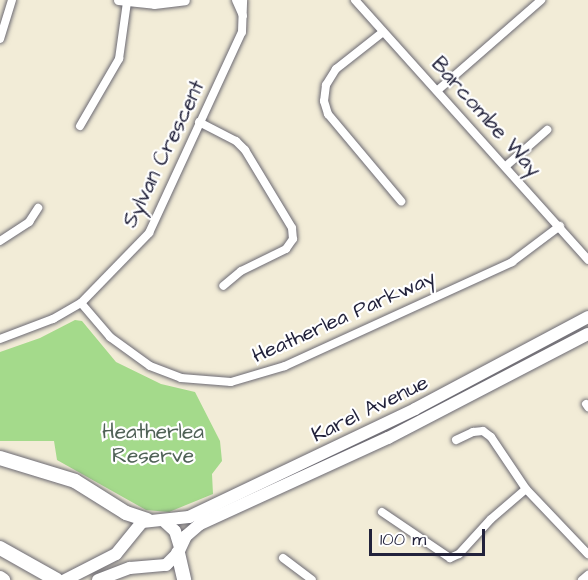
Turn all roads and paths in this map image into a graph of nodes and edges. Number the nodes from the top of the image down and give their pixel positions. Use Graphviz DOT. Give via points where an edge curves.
graph roads {
  1 [pos="12,0"];
  2 [pos="185,0"];
  3 [pos="236,0"];
  4 [pos="243,0"];
  5 [pos="355,0"];
  6 [pos="541,0"];
  7 [pos="123,1"];
  8 [pos="244,20"];
  9 [pos="383,32"];
  10 [pos="0,39"];
  11 [pos="438,90"];
  12 [pos="199,123"];
  13 [pos="80,126"];
  14 [pos="547,130"];
  15 [pos="506,166"];
  16 [pos="401,201"];
  17 [pos="38,208"];
  18 [pos="560,226"];
  19 [pos="0,241"];
  20 [pos="588,260"];
  21 [pos="223,286"];
  22 [pos="81,303"];
  23 [pos="588,317"];
  24 [pos="588,333"];
  25 [pos="0,339"];
  26 [pos="543,358"];
  27 [pos="489,370"];
  28 [pos="456,440"];
  29 [pos="0,458"];
  30 [pos="526,489"];
  31 [pos="382,512"];
  32 [pos="147,520"];
  33 [pos="163,520"];
  34 [pos="0,548"];
  35 [pos="179,550"];
  36 [pos="588,554"];
  37 [pos="283,558"];
  38 [pos="588,575"];
  39 [pos="71,577"];
  40 [pos="57,580"];
  41 [pos="98,580"];
  42 [pos="184,580"];
  43 [pos="312,580"];
  44 [pos="582,580"];
  1 -- 10 [label="street"];
  2 -- 7 [label="street" via="154,4"];
  3 -- 8 [label="street"];
  4 -- 8 [label="street, Sylvan Crescent"];
  5 -- 9 [label="street, Barcombe Way"];
  6 -- 11 [label="street"];
  7 -- 13 [label="street" via="119,59"];
  8 -- 12 [label="street, Sylvan Crescent"];
  9 -- 11 [label="street, Barcombe Way"];
  9 -- 16 [label="street" via="336,69 326,85 324,100 328,114"];
  11 -- 15 [label="street, Barcombe Way"];
  12 -- 21 [label="street" via="236,141 245,150 292,228 293,239 286,249"];
  12 -- 22 [label="street, Sylvan Crescent" via="149,233"];
  14 -- 15 [label="street"];
  15 -- 18 [label="street, Barcombe Way"];
  17 -- 19 [label="street" via="29,222"];
  18 -- 20 [label="street, Barcombe Way"];
  18 -- 22 [label="street, Heatherlea Parkway" via="512,262 285,366 231,382 181,378 150,366 110,337"];
  22 -- 25 [label="street, Sylvan Crescent" via="53,319"];
  23 -- 27 [label="main road, Karel Avenue"];
  24 -- 26 [label="main road, Karel Avenue"];
  26 -- 27 [label="main road" via="528,360 494,377"];
  26 -- 35 [label="main road, Karel Avenue" via="388,438 200,524 186,536"];
  27 -- 33 [label="main road, Karel Avenue" via="189,517"];
  28 -- 30 [label="street" via="483,431"];
  29 -- 32 [label="highway" via="75,481 126,513"];
  30 -- 31 [label="street" via="459,554 450,558"];
  30 -- 36 [label="street"];
  32 -- 33 [label="main road, Karel Avenue"];
  32 -- 39 [label="main road" via="137,526 117,554"];
  33 -- 35 [label="main road" via="175,531"];
  34 -- 40 [label="highway"];
  35 -- 41 [label="main road, Karel Avenue" via="166,565 130,568"];
  35 -- 42 [label="highway"];
  37 -- 43 [label="street"];
  38 -- 44 [label="street"];
}
